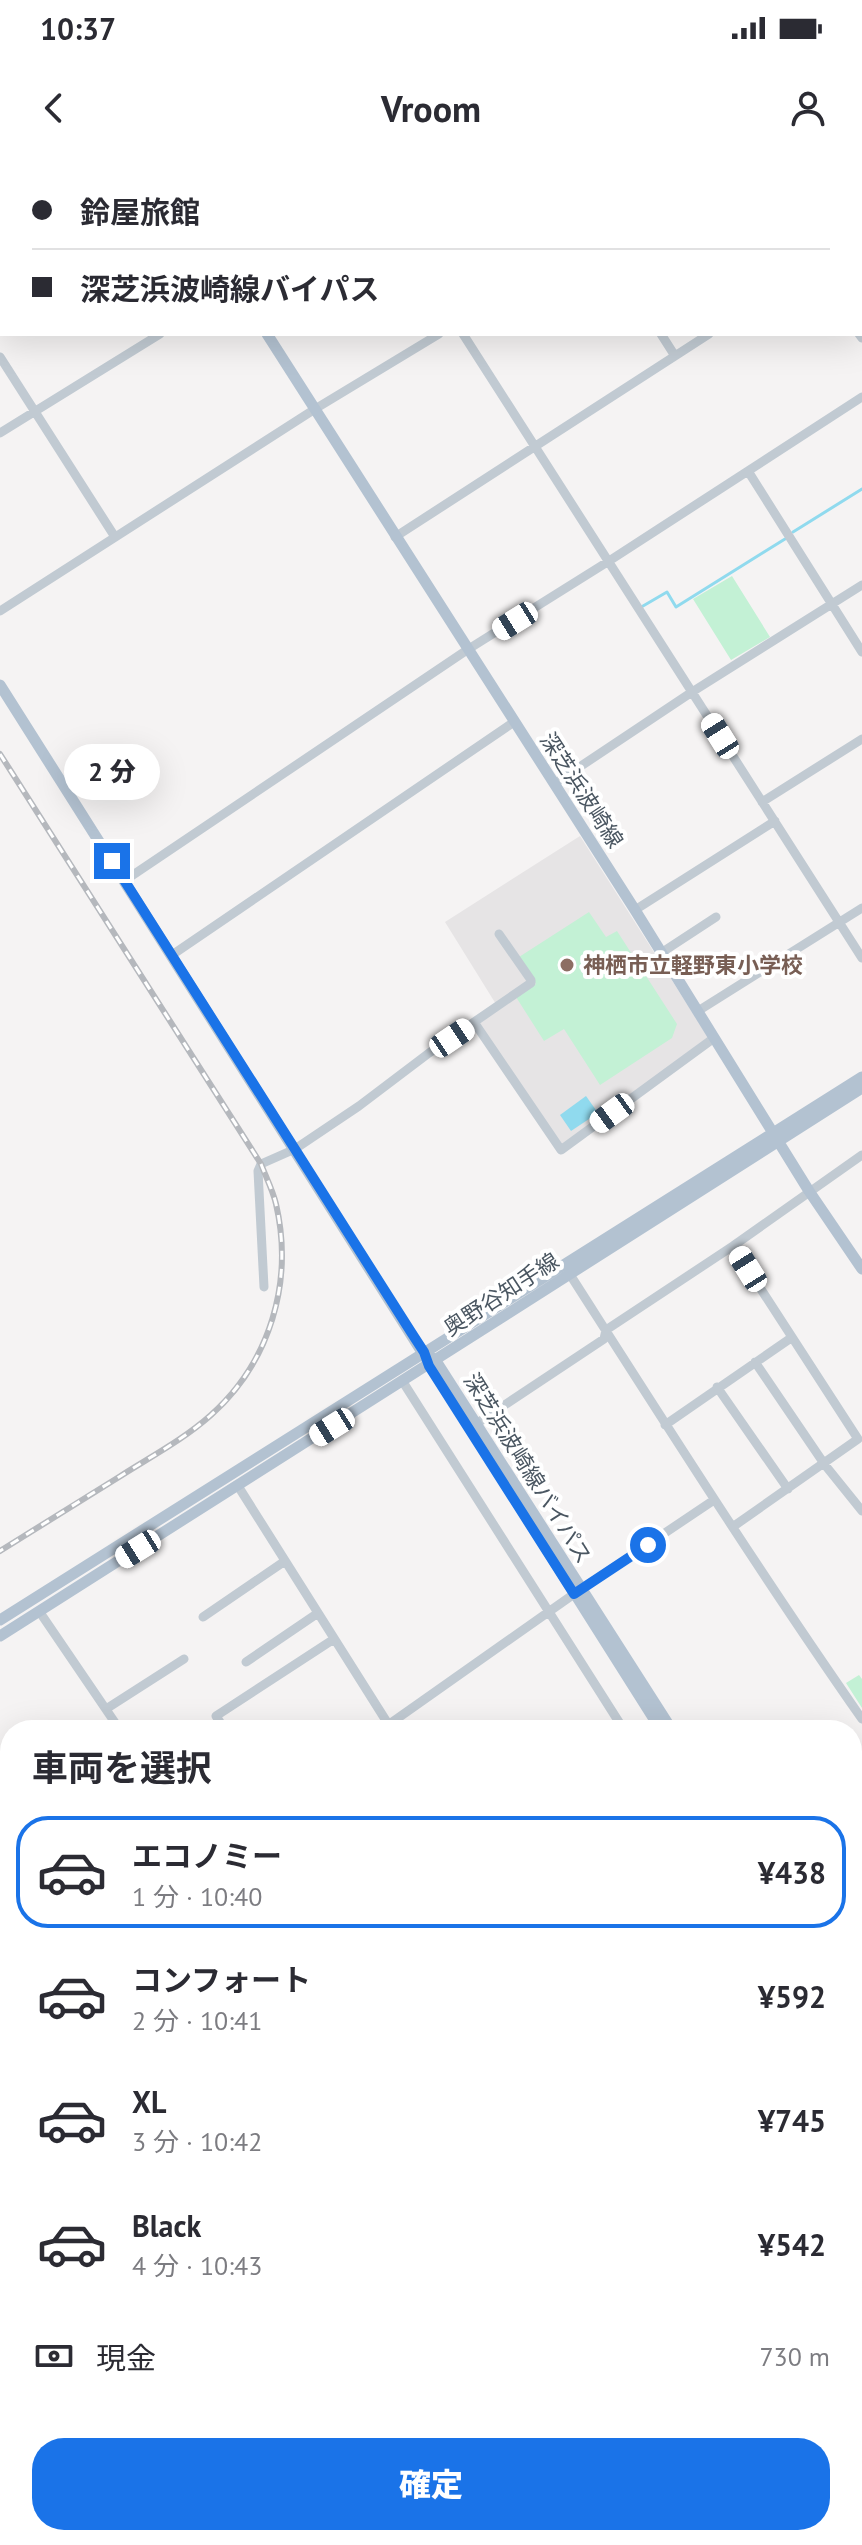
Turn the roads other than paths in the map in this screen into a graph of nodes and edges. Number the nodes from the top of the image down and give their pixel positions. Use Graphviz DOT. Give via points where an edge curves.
graph roads {
  1 [pos="157,336"];
  2 [pos="268,336"];
  3 [pos="436,336"];
  4 [pos="464,336"];
  5 [pos="662,336"];
  6 [pos="706,336"];
  7 [pos="675,356"];
  8 [pos="0,357"];
  9 [pos="862,397"];
  10 [pos="315,409"];
  11 [pos="33,411"];
  12 [pos="0,433"];
  13 [pos="534,446"];
  14 [pos="748,471"];
  15 [pos="115,537"];
  16 [pos="395,537"];
  17 [pos="609,561"];
  18 [pos="862,585"];
  19 [pos="831,604"];
  20 [pos="0,611"];
  21 [pos="467,650"];
  22 [pos="862,652"];
  23 [pos="0,685"];
  24 [pos="692,692"];
  25 [pos="514,722"];
  26 [pos="862,739"];
  27 [pos="554,784"];
  28 [pos="762,802"];
  29 [pos="775,821"];
  30 [pos="124,881"];
  31 [pos="862,908"];
  32 [pos="635,910"];
  33 [pos="716,917"];
  34 [pos="839,922"];
  35 [pos="499,934"];
  36 [pos="661,953"];
  37 [pos="172,955"];
  38 [pos="862,958"];
  39 [pos="698,1011"];
  40 [pos="474,1022"];
  41 [pos="714,1038"];
  42 [pos="862,1077"];
  43 [pos="862,1088"];
  44 [pos="776,1138"];
  45 [pos="295,1149"];
  46 [pos="862,1155"];
  47 [pos="809,1191"];
  48 [pos="733,1246"];
  49 [pos="862,1269"];
  50 [pos="569,1273"];
  51 [pos="264,1287"];
  52 [pos="606,1330"];
  53 [pos="791,1338"];
  54 [pos="424,1352"];
  55 [pos="755,1362"];
  56 [pos="433,1363"];
  57 [pos="403,1382"];
  58 [pos="717,1387"];
  59 [pos="476,1424"];
  60 [pos="665,1425"];
  61 [pos="825,1465"];
  62 [pos="238,1486"];
  63 [pos="788,1489"];
  64 [pos="714,1500"];
  65 [pos="862,1511"];
  66 [pos="734,1526"];
  67 [pos="285,1561"];
  68 [pos="578,1592"];
  69 [pos="39,1611"];
  70 [pos="318,1613"];
  71 [pos="549,1614"];
  72 [pos="203,1617"];
  73 [pos="0,1620"];
  74 [pos="0,1636"];
  75 [pos="334,1639"];
  76 [pos="184,1659"];
  77 [pos="246,1662"];
  78 [pos="106,1709"];
  79 [pos="862,1719"];
  80 [pos="113,1720"];
  81 [pos="219,1720"];
  82 [pos="382,1720"];
  83 [pos="398,1720"];
  84 [pos="618,1720"];
  85 [pos="655,1720"];
  86 [pos="665,1720"];
  1 -- 11 [label="street"];
  2 -- 10 [label="main road, 深芝浜波崎線"];
  3 -- 10 [label="street"];
  4 -- 13 [label="street"];
  5 -- 7 [label="street"];
  6 -- 7 [label="street"];
  7 -- 13 [label="street"];
  8 -- 11 [label="street"];
  9 -- 14 [label="street"];
  10 -- 15 [label="street"];
  10 -- 16 [label="main road, 深芝浜波崎線"];
  11 -- 12 [label="street"];
  11 -- 15 [label="street"];
  13 -- 16 [label="street"];
  13 -- 17 [label="street"];
  14 -- 17 [label="street"];
  14 -- 19 [label="street"];
  15 -- 20 [label="street"];
  16 -- 21 [label="main road, 深芝浜波崎線"];
  17 -- 21 [label="street"];
  17 -- 24 [label="street"];
  18 -- 19 [label="street"];
  19 -- 22 [label="street"];
  19 -- 24 [label="street"];
  21 -- 25 [label="main road, 深芝浜波崎線"];
  21 -- 30 [label="street"];
  23 -- 30 [label="main road, 深芝浜波崎線バイパス"];
  24 -- 27 [label="street"];
  24 -- 28 [label="street"];
  25 -- 27 [label="main road, 深芝浜波崎線"];
  25 -- 37 [label="street"];
  26 -- 28 [label="street"];
  27 -- 32 [label="main road, 深芝浜波崎線"];
  28 -- 29 [label="street"];
  29 -- 32 [label="street"];
  29 -- 34 [label="street"];
  30 -- 37 [label="main road, 深芝浜波崎線バイパス"];
  31 -- 34 [label="street"];
  32 -- 36 [label="main road, 深芝浜波崎線"];
  33 -- 36 [label="street"];
  34 -- 38 [label="street"];
  34 -- 39 [label="street"];
  35 -- 40 [label="street" via="531,983"];
  36 -- 39 [label="main road, 深芝浜波崎線"];
  37 -- 45 [label="main road, 深芝浜波崎線バイパス"];
  39 -- 41 [label="main road, 深芝浜波崎線"];
  40 -- 41 [label="street" via="561,1150"];
  40 -- 45 [label="street"];
  41 -- 44 [label="main road, 深芝浜波崎線"];
  42 -- 44 [label="main road, 奥野谷知手線"];
  43 -- 44 [label="main road, 奥野谷知手線"];
  44 -- 47 [label="main road, 深芝浜波崎線"];
  44 -- 50 [label="main road, 奥野谷知手線"];
  44 -- 54 [label="main road, 奥野谷知手線"];
  45 -- 51 [label="street" via="261,1164 258,1171"];
  45 -- 54 [label="main road, 深芝浜波崎線バイパス"];
  46 -- 47 [label="street"];
  47 -- 48 [label="street"];
  47 -- 49 [label="main road, 深芝浜波崎線"];
  48 -- 52 [label="street"];
  48 -- 53 [label="street"];
  50 -- 52 [label="street"];
  50 -- 56 [label="main road, 奥野谷知手線"];
  52 -- 59 [label="street" via="604,1339"];
  52 -- 60 [label="street"];
  53 -- 55 [label="street"];
  53 -- 61 [label="street" via="858,1439"];
  54 -- 56 [label="main road, 深芝浜波崎線バイパス"];
  54 -- 73 [label="main road, 奥野谷知手線"];
  55 -- 58 [label="street"];
  55 -- 61 [label="street"];
  56 -- 57 [label="main road, 奥野谷知手線"];
  56 -- 59 [label="main road, 深芝浜波崎線バイパス"];
  56 -- 68 [label="main road, 深芝浜波崎線バイパス"];
  57 -- 62 [label="main road, 奥野谷知手線"];
  57 -- 71 [label="street"];
  58 -- 60 [label="street"];
  58 -- 63 [label="street"];
  59 -- 68 [label="main road, 深芝浜波崎線バイパス"];
  60 -- 64 [label="street"];
  61 -- 63 [label="street"];
  61 -- 65 [label="street"];
  62 -- 67 [label="street"];
  62 -- 69 [label="main road, 奥野谷知手線"];
  63 -- 66 [label="street"];
  64 -- 66 [label="street"];
  64 -- 68 [label="street"];
  66 -- 79 [label="street"];
  67 -- 70 [label="street"];
  67 -- 72 [label="street"];
  68 -- 71 [label="street"];
  68 -- 85 [label="main road, 深芝浜波崎線バイパス"];
  68 -- 86 [label="main road, 深芝浜波崎線バイパス"];
  69 -- 74 [label="main road, 奥野谷知手線"];
  69 -- 78 [label="street"];
  70 -- 75 [label="street"];
  70 -- 77 [label="street"];
  71 -- 83 [label="street"];
  71 -- 84 [label="street"];
  75 -- 81 [label="street" via="216,1716"];
  75 -- 82 [label="street"];
  76 -- 78 [label="street"];
  78 -- 80 [label="street"];
}
